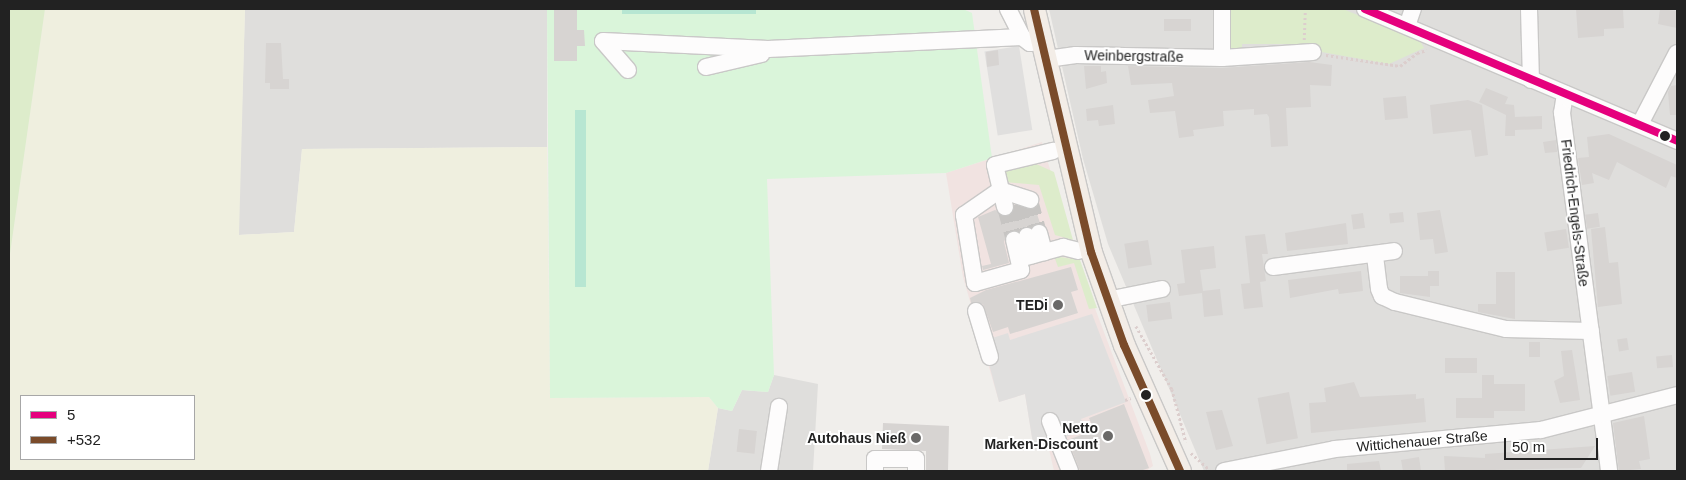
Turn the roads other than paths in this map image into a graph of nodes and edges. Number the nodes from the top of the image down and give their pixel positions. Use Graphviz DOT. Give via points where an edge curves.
graph roads {
  1 [pos="1008,9"];
  2 [pos="1034,9"];
  3 [pos="1222,9"];
  4 [pos="1365,9"];
  5 [pos="1412,9"];
  6 [pos="1529,9"];
  7 [pos="1407,26"];
  8 [pos="1037,46"];
  9 [pos="768,49"];
  10 [pos="1308,53"];
  11 [pos="1677,53"];
  12 [pos="1222,58"];
  13 [pos="706,67"];
  14 [pos="628,70"];
  15 [pos="1531,80"];
  16 [pos="1565,94"];
  17 [pos="1640,124"];
  18 [pos="1677,141"];
  19 [pos="1054,151"];
  20 [pos="1000,190"];
  21 [pos="1017,204"];
  22 [pos="1079,251"];
  23 [pos="1394,251"];
  24 [pos="1032,255"];
  25 [pos="1375,256"];
  26 [pos="1273,267"];
  27 [pos="1162,289"];
  28 [pos="1107,300"];
  29 [pos="976,311"];
  30 [pos="1591,331"];
  31 [pos="990,357"];
  32 [pos="1677,395"];
  33 [pos="779,407"];
  34 [pos="1601,418"];
  35 [pos="1050,421"];
  36 [pos="769,471"];
  37 [pos="875,471"];
  38 [pos="916,471"];
  39 [pos="1070,471"];
  40 [pos="1180,471"];
  41 [pos="1224,471"];
  42 [pos="1609,471"];
  1 -- 8 [label="street"];
  2 -- 8 [label="main road"];
  3 -- 12 [label="street"];
  4 -- 7 [label="street"];
  5 -- 7 [label="street"];
  6 -- 15 [label="street"];
  7 -- 15 [label="street"];
  8 -- 9 [label="street, Weinbergstraße"];
  8 -- 12 [label="street, Weinbergstraße" via="1076,55"];
  8 -- 28 [label="main road" via="1082,221"];
  9 -- 13 [label="street" via="762,54"];
  9 -- 14 [label="street" via="603,42"];
  10 -- 12 [label="street, Weinbergstraße"];
  11 -- 17 [label="street"];
  15 -- 16 [label="street"];
  16 -- 17 [label="street"];
  16 -- 30 [label="street, Friedrich-Engels-Straße" via="1562,113"];
  17 -- 18 [label="street"];
  19 -- 20 [label="street" via="995,165"];
  20 -- 21 [label="street"];
  20 -- 24 [label="street" via="964,215 975,283 1021,270"];
  22 -- 24 [label="street" via="1063,247"];
  23 -- 25 [label="street"];
  24 -- 24 [label="street" via="1027,237"];
  25 -- 26 [label="street"];
  25 -- 30 [label="street" via="1382,296 1395,302 1506,329"];
  27 -- 28 [label="street"];
  28 -- 40 [label="main road"];
  29 -- 31 [label="street"];
  30 -- 34 [label="street, Friedrich-Engels-Straße"];
  32 -- 34 [label="street, Wittichenauer Straße"];
  33 -- 36 [label="street"];
  34 -- 41 [label="street, Wittichenauer Straße" via="1508,434 1335,449"];
  34 -- 42 [label="street, Friedrich-Engels-Straße"];
  35 -- 39 [label="street"];
  37 -- 38 [label="street" via="876,459 916,459"];
}
